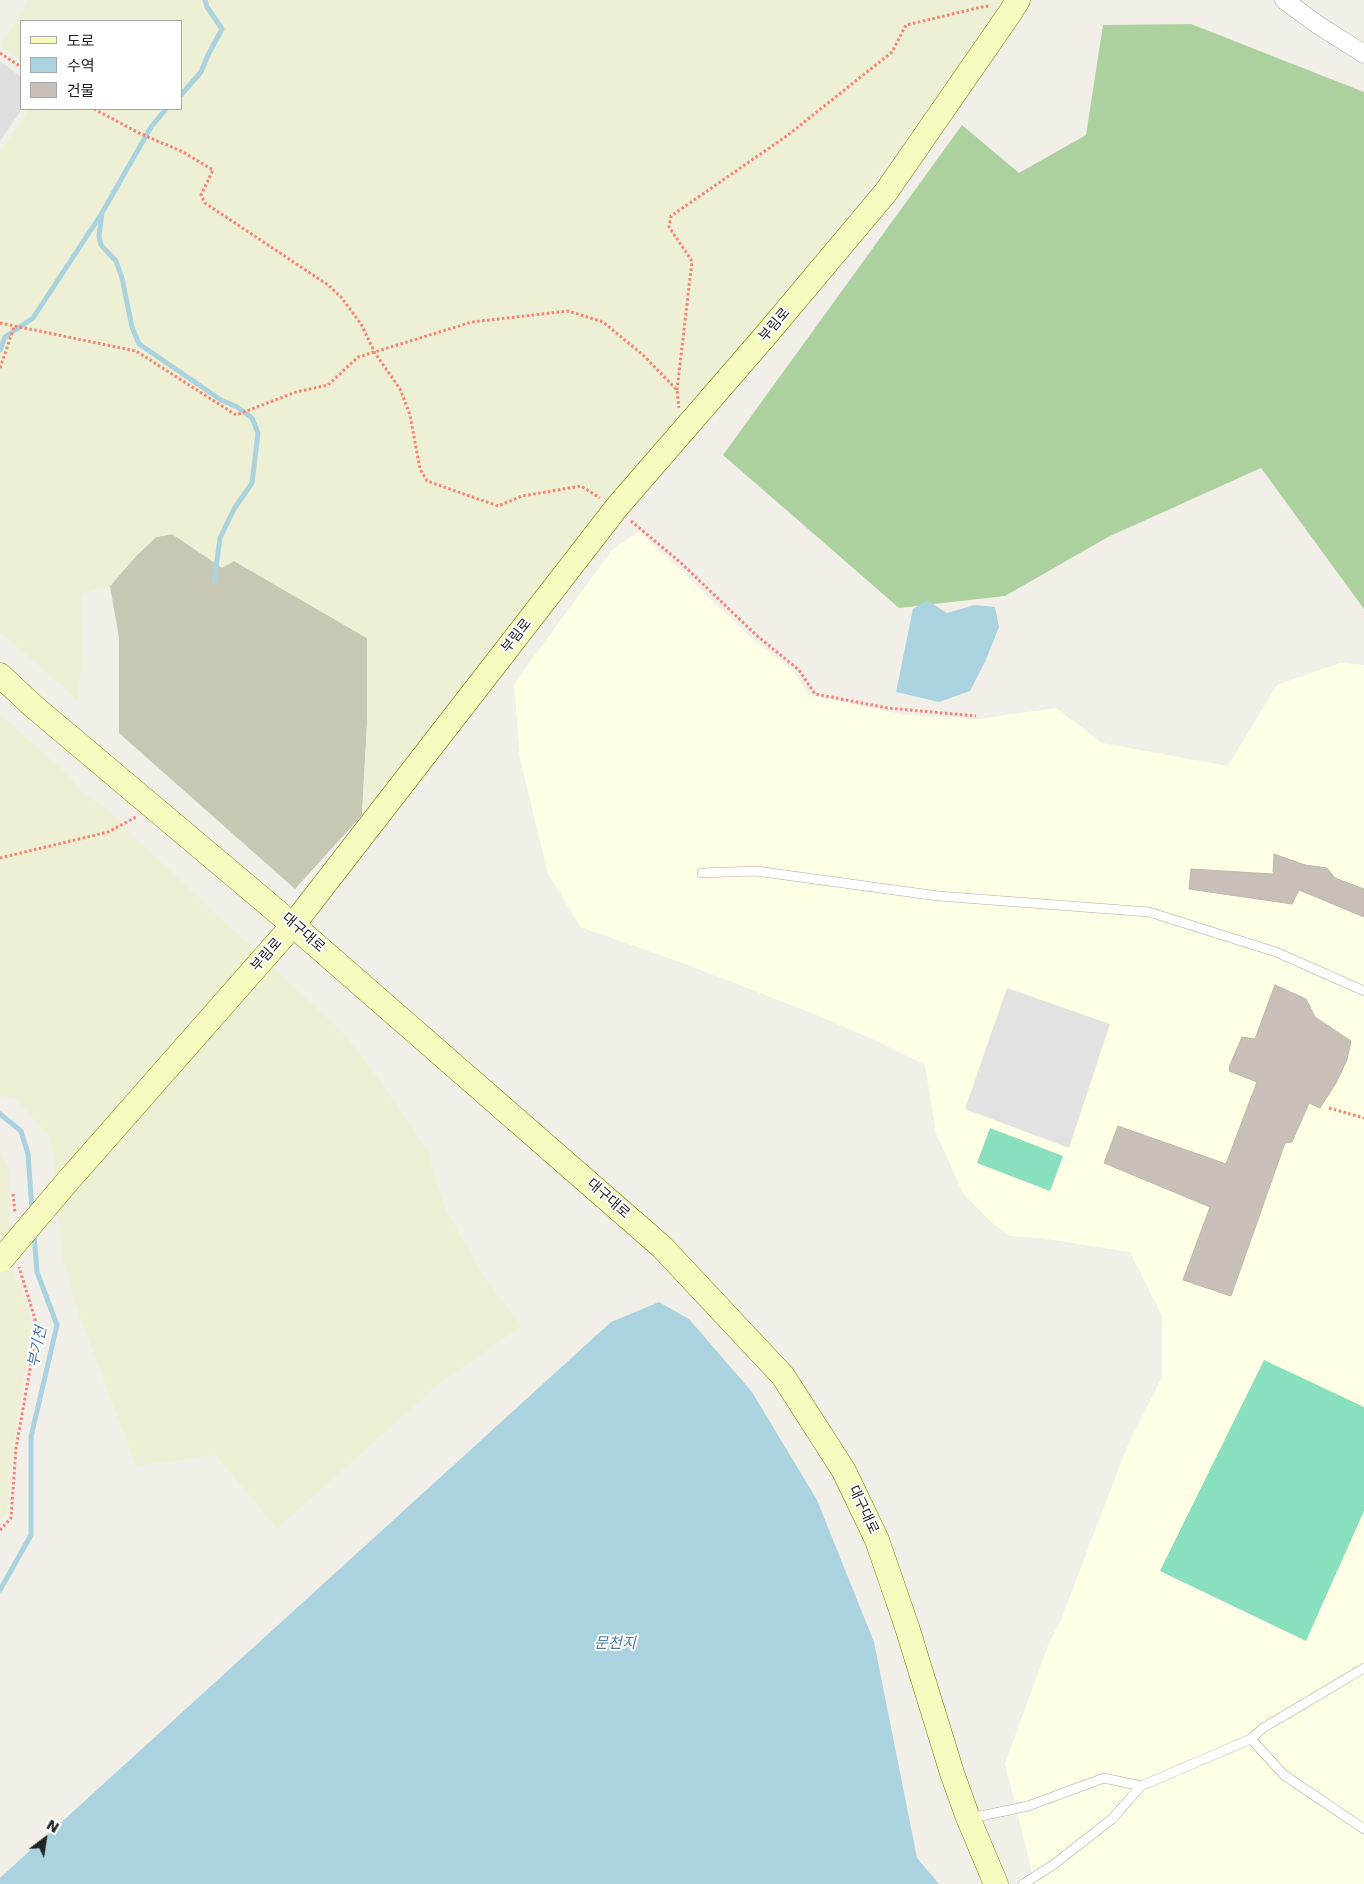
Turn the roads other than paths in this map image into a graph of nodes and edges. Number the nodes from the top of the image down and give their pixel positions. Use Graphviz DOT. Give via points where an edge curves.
graph roads {
  1 [pos="1284,0"];
  2 [pos="1014,6"];
  3 [pos="1364,54"];
  4 [pos="0,675"];
  5 [pos="702,873"];
  6 [pos="293,925"];
  7 [pos="1364,991"];
  8 [pos="6,1260"];
  9 [pos="1364,1668"];
  10 [pos="1251,1738"];
  11 [pos="1142,1786"];
  12 [pos="967,1815"];
  13 [pos="1364,1828"];
  14 [pos="996,1884"];
  15 [pos="1022,1884"];
  1 -- 3 [label="street"];
  2 -- 6 [label="street, 부림로" via="886,192 617,507"];
  4 -- 6 [label="street, 대구대로"];
  5 -- 7 [label="lane" via="756,872 938,896 1149,912 1276,952"];
  6 -- 8 [label="street, 부림로, bridge" via="67,1182"];
  6 -- 12 [label="street, 대구대로" via="662,1247 783,1376 844,1471 877,1540"];
  9 -- 10 [label="lane"];
  10 -- 11 [label="lane"];
  10 -- 13 [label="lane" via="1284,1775"];
  11 -- 12 [label="lane" via="1104,1778 1028,1806 981,1816"];
  11 -- 15 [label="lane" via="1112,1819 1053,1865"];
  12 -- 14 [label="street, 대구대로"];
}
